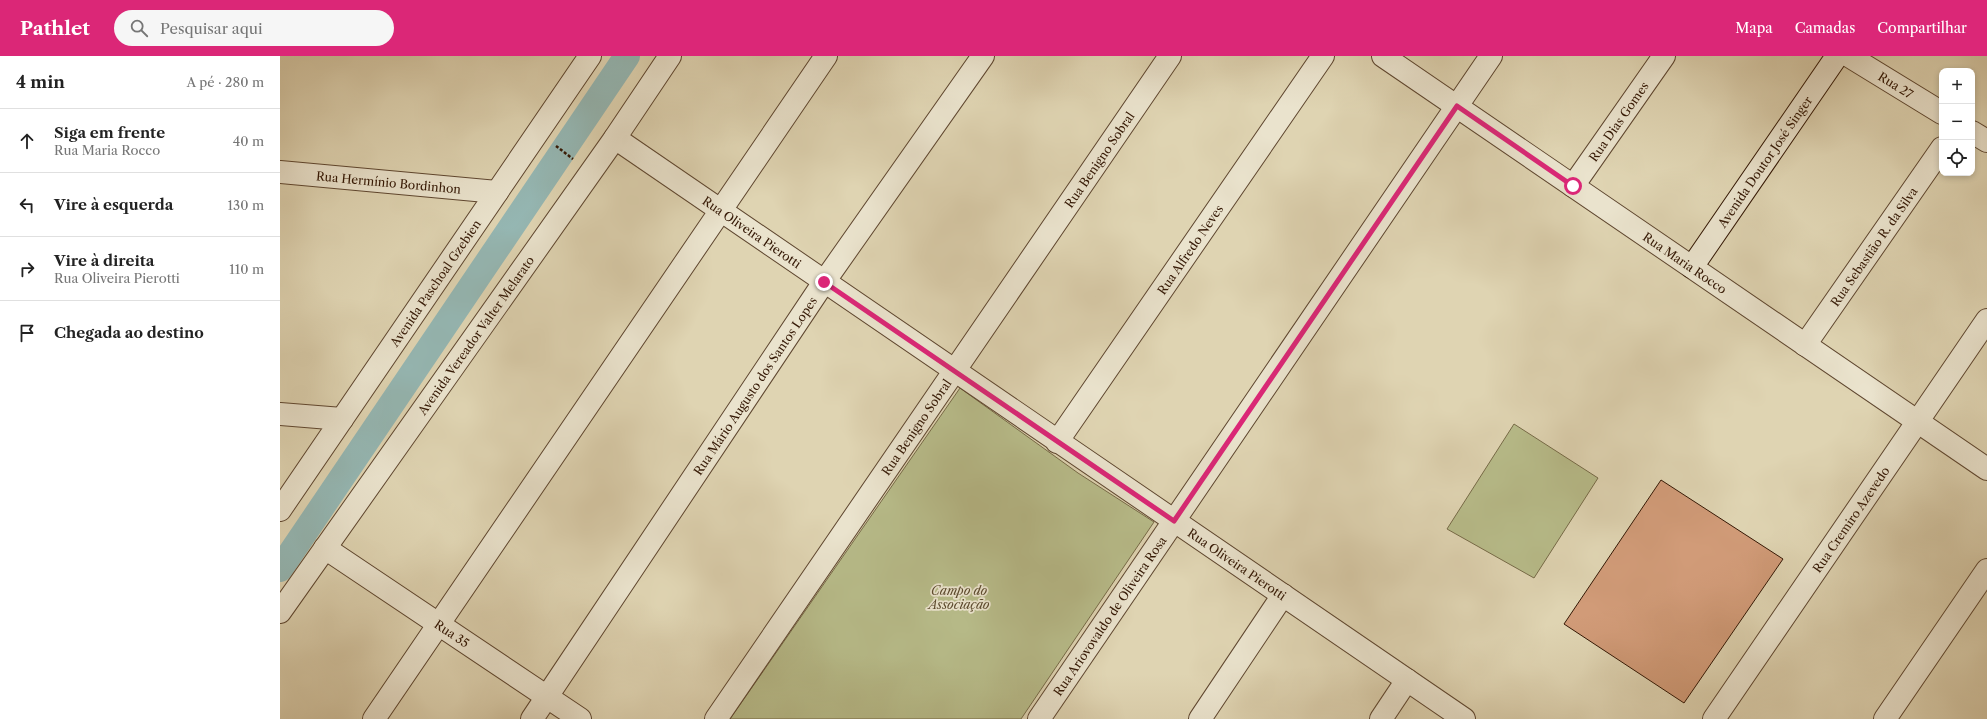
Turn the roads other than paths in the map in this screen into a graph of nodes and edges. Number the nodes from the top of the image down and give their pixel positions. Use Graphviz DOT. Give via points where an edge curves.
graph roads {
  1 [pos="590,56"];
  2 [pos="670,56"];
  3 [pos="826,56"];
  4 [pos="983,56"];
  5 [pos="1170,56"];
  6 [pos="1323,56"];
  7 [pos="1383,56"];
  8 [pos="1491,56"];
  9 [pos="1664,56"];
  10 [pos="1837,56"];
  11 [pos="1849,56"];
  12 [pos="1457,106"];
  13 [pos="1939,111"];
  14 [pos="1975,134"];
  15 [pos="615,138"];
  16 [pos="1987,141"];
  17 [pos="1939,152"];
  18 [pos="280,172"];
  19 [pos="1573,186"];
  20 [pos="497,192"];
  21 [pos="721,210"];
  22 [pos="1692,267"];
  23 [pos="824,282"];
  24 [pos="1987,320"];
  25 [pos="1805,345"];
  26 [pos="954,370"];
  27 [pos="280,414"];
  28 [pos="342,419"];
  29 [pos="1918,421"];
  30 [pos="1057,442"];
  31 [pos="1987,469"];
  32 [pos="280,510"];
  33 [pos="1174,521"];
  34 [pos="325,548"];
  35 [pos="1987,570"];
  36 [pos="1283,595"];
  37 [pos="280,612"];
  38 [pos="438,624"];
  39 [pos="1407,680"];
  40 [pos="547,696"];
  41 [pos="374,719"];
  42 [pos="532,719"];
  43 [pos="580,719"];
  44 [pos="716,719"];
  45 [pos="1039,719"];
  46 [pos="1200,719"];
  47 [pos="1381,719"];
  48 [pos="1464,719"];
  49 [pos="1714,719"];
  50 [pos="1885,719"];
  1 -- 20 [label="street, Avenida Paschoal Gzebien"];
  2 -- 15 [label="street, Avenida Vereador Valter Melarato"];
  3 -- 21 [label="street"];
  4 -- 23 [label="street, Rua Mário Augusto dos Santos Lopes"];
  5 -- 26 [label="street, Rua Benigno Sobral"];
  6 -- 30 [label="street, Rua Alfredo Neves"];
  7 -- 12 [label="street, Rua Maria Rocco"];
  8 -- 12 [label="street, Rua Ariovovaldo de Oliveira Rosa"];
  9 -- 19 [label="street, Rua Dias Gomes"];
  10 -- 22 [label="street, Avenida Doutor José Singer"];
  11 -- 13 [label="street, Rua 27"];
  12 -- 19 [label="street, Rua Maria Rocco"];
  12 -- 33 [label="street, Rua Ariovovaldo de Oliveira Rosa"];
  14 -- 16 [label="street"];
  15 -- 21 [label="street, Rua Oliveira Pierotti"];
  15 -- 34 [label="street, Avenida Vereador Valter Melarato"];
  17 -- 25 [label="street, Rua Sebastião R. da Silva"];
  18 -- 20 [label="street, Rua Hermínio Bordinhon"];
  19 -- 22 [label="street, Rua Maria Rocco"];
  20 -- 28 [label="street, Avenida Paschoal Gzebien"];
  21 -- 23 [label="street, Rua Oliveira Pierotti"];
  21 -- 38 [label="street"];
  22 -- 25 [label="street, Rua Maria Rocco"];
  23 -- 26 [label="street, Rua Oliveira Pierotti"];
  23 -- 40 [label="street, Rua Mário Augusto dos Santos Lopes"];
  24 -- 29 [label="street, Rua Cremiro Azevedo"];
  25 -- 29 [label="street, Rua Maria Rocco"];
  26 -- 30 [label="street, Rua Oliveira Pierotti"];
  26 -- 44 [label="street, Rua Benigno Sobral"];
  27 -- 28 [label="street"];
  28 -- 32 [label="street, Avenida Paschoal Gzebien"];
  29 -- 31 [label="street, Rua Maria Rocco"];
  29 -- 49 [label="street, Rua Cremiro Azevedo"];
  30 -- 33 [label="street, Rua Oliveira Pierotti"];
  33 -- 36 [label="street, Rua Oliveira Pierotti"];
  33 -- 45 [label="street, Rua Ariovovaldo de Oliveira Rosa"];
  34 -- 37 [label="street, Avenida Vereador Valter Melarato"];
  34 -- 38 [label="street, Rua 35"];
  35 -- 50 [label="street"];
  36 -- 39 [label="street, Rua Oliveira Pierotti"];
  36 -- 46 [label="street"];
  38 -- 40 [label="street, Rua 35"];
  38 -- 41 [label="street"];
  39 -- 47 [label="street"];
  39 -- 48 [label="street, Rua Oliveira Pierotti"];
  40 -- 42 [label="street, Rua Mário Augusto dos Santos Lopes"];
  40 -- 43 [label="street, Rua 35"];
}
